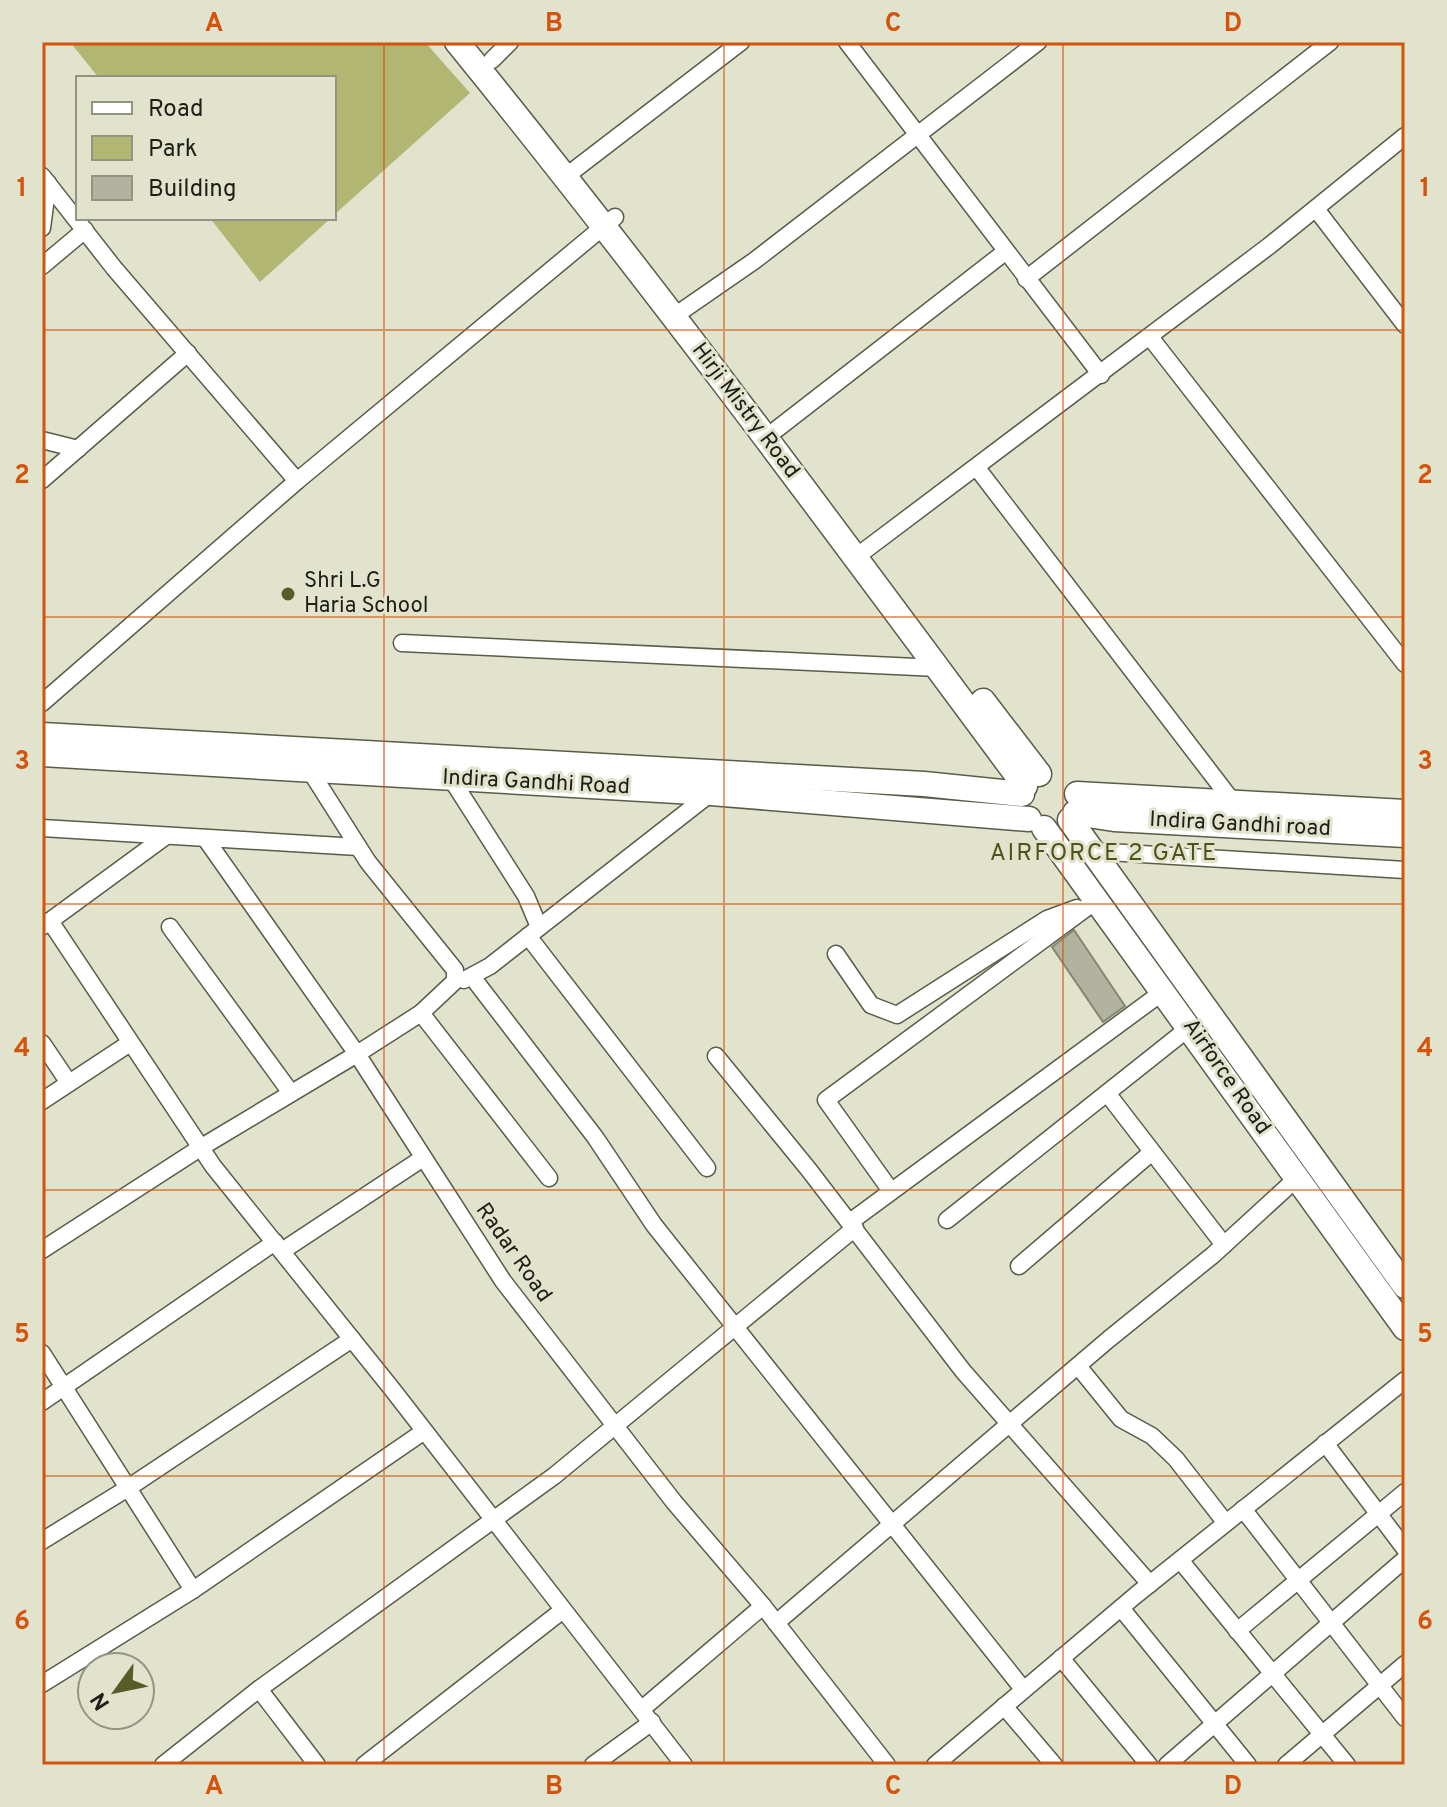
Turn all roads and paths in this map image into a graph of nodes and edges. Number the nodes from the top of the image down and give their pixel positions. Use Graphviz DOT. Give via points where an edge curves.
graph roads {
  1 [pos="457,42"];
  2 [pos="510,42"];
  3 [pos="741,42"];
  4 [pos="847,42"];
  5 [pos="1038,42"];
  6 [pos="1330,42"];
  7 [pos="485,51"];
  8 [pos="918,135"];
  9 [pos="1405,136"];
  10 [pos="571,172"];
  11 [pos="45,180"];
  12 [pos="1316,209"];
  13 [pos="76,219"];
  14 [pos="77,220"];
  15 [pos="609,221"];
  16 [pos="42,228"];
  17 [pos="85,230"];
  18 [pos="1005,252"];
  19 [pos="42,266"];
  20 [pos="1026,279"];
  21 [pos="679,313"];
  22 [pos="1405,325"];
  23 [pos="1150,337"];
  24 [pos="188,353"];
  25 [pos="1101,375"];
  26 [pos="777,429"];
  27 [pos="42,440"];
  28 [pos="78,449"];
  29 [pos="977,468"];
  30 [pos="42,480"];
  31 [pos="297,481"];
  32 [pos="862,553"];
  33 [pos="402,643"];
  34 [pos="1405,664"];
  35 [pos="938,668"];
  36 [pos="42,703"];
  37 [pos="42,735"];
  38 [pos="42,754"];
  39 [pos="309,769"];
  40 [pos="450,777"];
  41 [pos="1029,785"];
  42 [pos="711,793"];
  43 [pos="1233,802"];
  44 [pos="1074,809"];
  45 [pos="1405,812"];
  46 [pos="1036,824"];
  47 [pos="42,828"];
  48 [pos="1405,835"];
  49 [pos="166,836"];
  50 [pos="205,838"];
  51 [pos="358,847"];
  52 [pos="1092,851"];
  53 [pos="1405,870"];
  54 [pos="1097,900"];
  55 [pos="46,924"];
  56 [pos="170,927"];
  57 [pos="533,932"];
  58 [pos="836,954"];
  59 [pos="473,978"];
  60 [pos="455,981"];
  61 [pos="1164,991"];
  62 [pos="421,1013"];
  63 [pos="1190,1027"];
  64 [pos="42,1043"];
  65 [pos="130,1043"];
  66 [pos="357,1054"];
  67 [pos="716,1056"];
  68 [pos="69,1083"];
  69 [pos="291,1093"];
  70 [pos="1107,1093"];
  71 [pos="42,1101"];
  72 [pos="200,1148"];
  73 [pos="1152,1152"];
  74 [pos="423,1158"];
  75 [pos="707,1168"];
  76 [pos="549,1178"];
  77 [pos="1297,1178"];
  78 [pos="891,1191"];
  79 [pos="947,1220"];
  80 [pos="852,1225"];
  81 [pos="1224,1245"];
  82 [pos="279,1247"];
  83 [pos="42,1250"];
  84 [pos="1019,1266"];
  85 [pos="1405,1286"];
  86 [pos="736,1324"];
  87 [pos="1405,1328"];
  88 [pos="352,1339"];
  89 [pos="42,1353"];
  90 [pos="1078,1366"];
  91 [pos="1405,1380"];
  92 [pos="64,1386"];
  93 [pos="42,1402"];
  94 [pos="1011,1423"];
  95 [pos="615,1426"];
  96 [pos="423,1432"];
  97 [pos="1325,1443"];
  98 [pos="128,1488"];
  99 [pos="1405,1492"];
  100 [pos="1243,1509"];
  101 [pos="1377,1514"];
  102 [pos="491,1519"];
  103 [pos="1225,1522"];
  104 [pos="891,1525"];
  105 [pos="42,1541"];
  106 [pos="1405,1549"];
  107 [pos="1405,1559"];
  108 [pos="1180,1560"];
  109 [pos="1296,1580"];
  110 [pos="1150,1584"];
  111 [pos="193,1590"];
  112 [pos="763,1606"];
  113 [pos="1121,1608"];
  114 [pos="563,1610"];
  115 [pos="1329,1622"];
  116 [pos="776,1623"];
  117 [pos="1237,1631"];
  118 [pos="1061,1658"];
  119 [pos="1405,1664"];
  120 [pos="1272,1675"];
  121 [pos="42,1684"];
  122 [pos="1379,1685"];
  123 [pos="259,1689"];
  124 [pos="1023,1689"];
  125 [pos="1004,1706"];
  126 [pos="647,1716"];
  127 [pos="1405,1718"];
  128 [pos="1215,1724"];
  129 [pos="1321,1735"];
  130 [pos="940,1764"];
  131 [pos="163,1765"];
  132 [pos="317,1765"];
  133 [pos="364,1765"];
  134 [pos="593,1765"];
  135 [pos="684,1765"];
  136 [pos="887,1765"];
  137 [pos="1054,1765"];
  138 [pos="1149,1765"];
  139 [pos="1167,1765"];
  140 [pos="1248,1765"];
  141 [pos="1286,1765"];
  142 [pos="1347,1765"];
  1 -- 10 [label="main road, Hirji Mistry Road"];
  2 -- 7 [label="street"];
  3 -- 10 [label="street"];
  4 -- 8 [label="street"];
  5 -- 8 [label="street"];
  6 -- 20 [label="street"];
  7 -- 10 [label="main road, Hirji Mistry Road"];
  8 -- 18 [label="street"];
  8 -- 21 [label="street"];
  9 -- 12 [label="street"];
  10 -- 15 [label="main road, Hirji Mistry Road"];
  11 -- 13 [label="street"];
  11 -- 16 [label="street"];
  12 -- 22 [label="street"];
  12 -- 23 [label="street"];
  14 -- 17 [label="street"];
  15 -- 21 [label="main road, Hirji Mistry Road"];
  15 -- 31 [label="street"];
  17 -- 19 [label="street"];
  17 -- 24 [label="street"];
  18 -- 20 [label="street"];
  18 -- 26 [label="street"];
  20 -- 25 [label="street"];
  21 -- 26 [label="main road, Hirji Mistry Road"];
  21 -- 32 [label="main road, Hirji Mistry Road"];
  23 -- 25 [label="street"];
  23 -- 34 [label="street"];
  24 -- 28 [label="street"];
  24 -- 31 [label="street"];
  25 -- 29 [label="street"];
  26 -- 32 [label="main road, Hirji Mistry Road"];
  27 -- 28 [label="street"];
  28 -- 30 [label="street"];
  29 -- 32 [label="street"];
  29 -- 43 [label="street"];
  31 -- 36 [label="street"];
  32 -- 35 [label="main road, Hirji Mistry Road"];
  32 -- 41 [label="main road, Hirji Mistry Road"];
  33 -- 35 [label="street"];
  35 -- 41 [label="main road, Hirji Mistry Road"];
  37 -- 41 [label="main road, Indira Gandhi Road" via="924,784"];
  38 -- 39 [label="main road, Indira Gandhi Road"];
  39 -- 40 [label="main road, Indira Gandhi Road"];
  39 -- 51 [label="street"];
  40 -- 42 [label="main road, Indira Gandhi Road"];
  40 -- 57 [label="street" via="526,896"];
  41 -- 44 [label="main road" via="1058,773 1073,785"];
  41 -- 46 [label="main road" via="1024,812"];
  42 -- 46 [label="main road, Indira Gandhi Road"];
  42 -- 57 [label="street"];
  43 -- 44 [label="main road, Indira Gandhi road"];
  43 -- 45 [label="main road, Indira Gandhi road"];
  44 -- 46 [label="main road" via="1053,829"];
  44 -- 48 [label="main road, Indira Gandhi road" via="1114,819"];
  44 -- 52 [label="main road, Airforce Road"];
  46 -- 54 [label="main road, Airforce Road"];
  47 -- 49 [label="street"];
  49 -- 50 [label="street"];
  49 -- 55 [label="street"];
  50 -- 51 [label="street"];
  50 -- 66 [label="street, Radar Road"];
  51 -- 60 [label="street" via="447,957"];
  52 -- 53 [label="street"];
  52 -- 85 [label="main road, Airforce Road"];
  54 -- 58 [label="street" via="1047,919 897,1015 871,1005"];
  54 -- 61 [label="main road, Airforce Road"];
  54 -- 78 [label="street" via="826,1100"];
  55 -- 65 [label="street"];
  56 -- 69 [label="street"];
  57 -- 59 [label="street"];
  57 -- 75 [label="street"];
  59 -- 60 [label="street"];
  59 -- 86 [label="street" via="587,1126 654,1225"];
  60 -- 62 [label="street"];
  61 -- 63 [label="main road, Airforce Road"];
  61 -- 78 [label="street"];
  62 -- 66 [label="street"];
  62 -- 76 [label="street"];
  63 -- 70 [label="street"];
  63 -- 77 [label="main road, Airforce Road"];
  64 -- 68 [label="street"];
  65 -- 68 [label="street"];
  65 -- 72 [label="street"];
  66 -- 69 [label="street"];
  66 -- 74 [label="street, Radar Road"];
  67 -- 80 [label="street"];
  68 -- 71 [label="street"];
  69 -- 72 [label="street"];
  70 -- 73 [label="street"];
  70 -- 79 [label="street"];
  72 -- 82 [label="street"];
  72 -- 83 [label="street"];
  73 -- 81 [label="street"];
  73 -- 84 [label="street"];
  74 -- 82 [label="street"];
  74 -- 95 [label="street, Radar Road" via="503,1281"];
  77 -- 81 [label="street"];
  77 -- 87 [label="main road, Airforce Road"];
  78 -- 80 [label="street"];
  80 -- 86 [label="street"];
  80 -- 94 [label="street" via="963,1371"];
  81 -- 90 [label="street"];
  82 -- 88 [label="street"];
  82 -- 92 [label="street"];
  86 -- 95 [label="street"];
  86 -- 104 [label="street"];
  88 -- 96 [label="street"];
  88 -- 98 [label="street"];
  89 -- 92 [label="street"];
  90 -- 94 [label="street"];
  90 -- 103 [label="street" via="1121,1419 1152,1436 1176,1459"];
  91 -- 97 [label="street"];
  92 -- 93 [label="street"];
  92 -- 98 [label="street"];
  94 -- 104 [label="street"];
  94 -- 110 [label="street"];
  95 -- 102 [label="street"];
  95 -- 112 [label="street, Radar Road"];
  96 -- 102 [label="street"];
  96 -- 111 [label="street"];
  97 -- 100 [label="street"];
  97 -- 101 [label="street"];
  98 -- 105 [label="street"];
  98 -- 111 [label="street"];
  99 -- 101 [label="street"];
  100 -- 103 [label="street"];
  100 -- 109 [label="street"];
  101 -- 106 [label="street"];
  101 -- 109 [label="street"];
  102 -- 114 [label="street"];
  102 -- 123 [label="street"];
  103 -- 108 [label="street"];
  104 -- 116 [label="street"];
  104 -- 124 [label="street"];
  107 -- 115 [label="street"];
  108 -- 110 [label="street"];
  108 -- 117 [label="street"];
  109 -- 115 [label="street"];
  109 -- 117 [label="street"];
  110 -- 113 [label="street"];
  111 -- 121 [label="street"];
  112 -- 116 [label="street, Radar Road"];
  112 -- 126 [label="street"];
  113 -- 118 [label="street"];
  113 -- 128 [label="street"];
  114 -- 126 [label="street"];
  114 -- 133 [label="street"];
  115 -- 120 [label="street"];
  115 -- 122 [label="street"];
  116 -- 136 [label="street, Radar Road"];
  117 -- 120 [label="street"];
  118 -- 124 [label="street"];
  118 -- 138 [label="street"];
  119 -- 122 [label="street"];
  120 -- 128 [label="street"];
  120 -- 129 [label="street"];
  122 -- 127 [label="street"];
  122 -- 129 [label="street"];
  123 -- 131 [label="street"];
  123 -- 132 [label="street"];
  124 -- 125 [label="street"];
  125 -- 130 [label="street"];
  125 -- 137 [label="street"];
  126 -- 134 [label="street"];
  126 -- 135 [label="street"];
  128 -- 139 [label="street"];
  128 -- 140 [label="street"];
  129 -- 141 [label="street"];
  129 -- 142 [label="street"];
}
